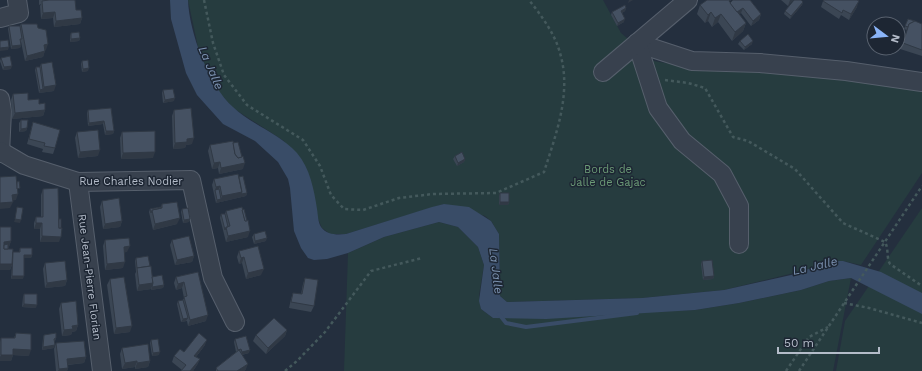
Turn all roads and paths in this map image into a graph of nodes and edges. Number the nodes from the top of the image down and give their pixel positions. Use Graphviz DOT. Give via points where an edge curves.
graph roads {
  1 [pos="17,0"];
  2 [pos="204,0"];
  3 [pos="529,0"];
  4 [pos="688,0"];
  5 [pos="0,18"];
  6 [pos="636,43"];
  7 [pos="603,72"];
  8 [pos="649,79"];
  9 [pos="922,82"];
  10 [pos="0,99"];
  11 [pos="0,152"];
  12 [pos="78,182"];
  13 [pos="922,186"];
  14 [pos="885,242"];
  15 [pos="739,244"];
  16 [pos="422,258"];
  17 [pos="922,286"];
  18 [pos="844,303"];
  19 [pos="235,322"];
  20 [pos="922,323"];
  21 [pos="829,326"];
  22 [pos="102,371"];
  23 [pos="285,371"];
  24 [pos="786,371"];
  25 [pos="800,371"];
  1 -- 5 [label="street" via="19,13"];
  2 -- 3 [label="path" via="213,43 224,75 246,105 303,140 320,166 331,194 344,209 364,210 399,198 433,194 496,193 544,172 557,131 565,85 560,52 543,18"];
  4 -- 6 [label="street"];
  6 -- 7 [label="street"];
  6 -- 8 [label="street"];
  6 -- 9 [label="street" via="692,61 846,70"];
  8 -- 14 [label="path" via="688,83 705,88 733,137 748,141 795,169 843,223"];
  8 -- 15 [label="street" via="658,108 682,141 722,174 739,206"];
  10 -- 11 [label="street"];
  11 -- 12 [label="street, Rue Charles Nodier" via="24,165"];
  12 -- 19 [label="street, Rue Charles Nodier" via="191,180 213,278"];
  12 -- 22 [label="street, Rue Jean-Pierre Florian"];
  13 -- 14 [label="path"];
  14 -- 17 [label="path" via="890,264"];
  14 -- 18 [label="path"];
  16 -- 23 [label="path" via="371,271 325,332"];
  18 -- 20 [label="path"];
  18 -- 21 [label="path"];
  21 -- 24 [label="path" via="809,337"];
  21 -- 25 [label="path"];
}
